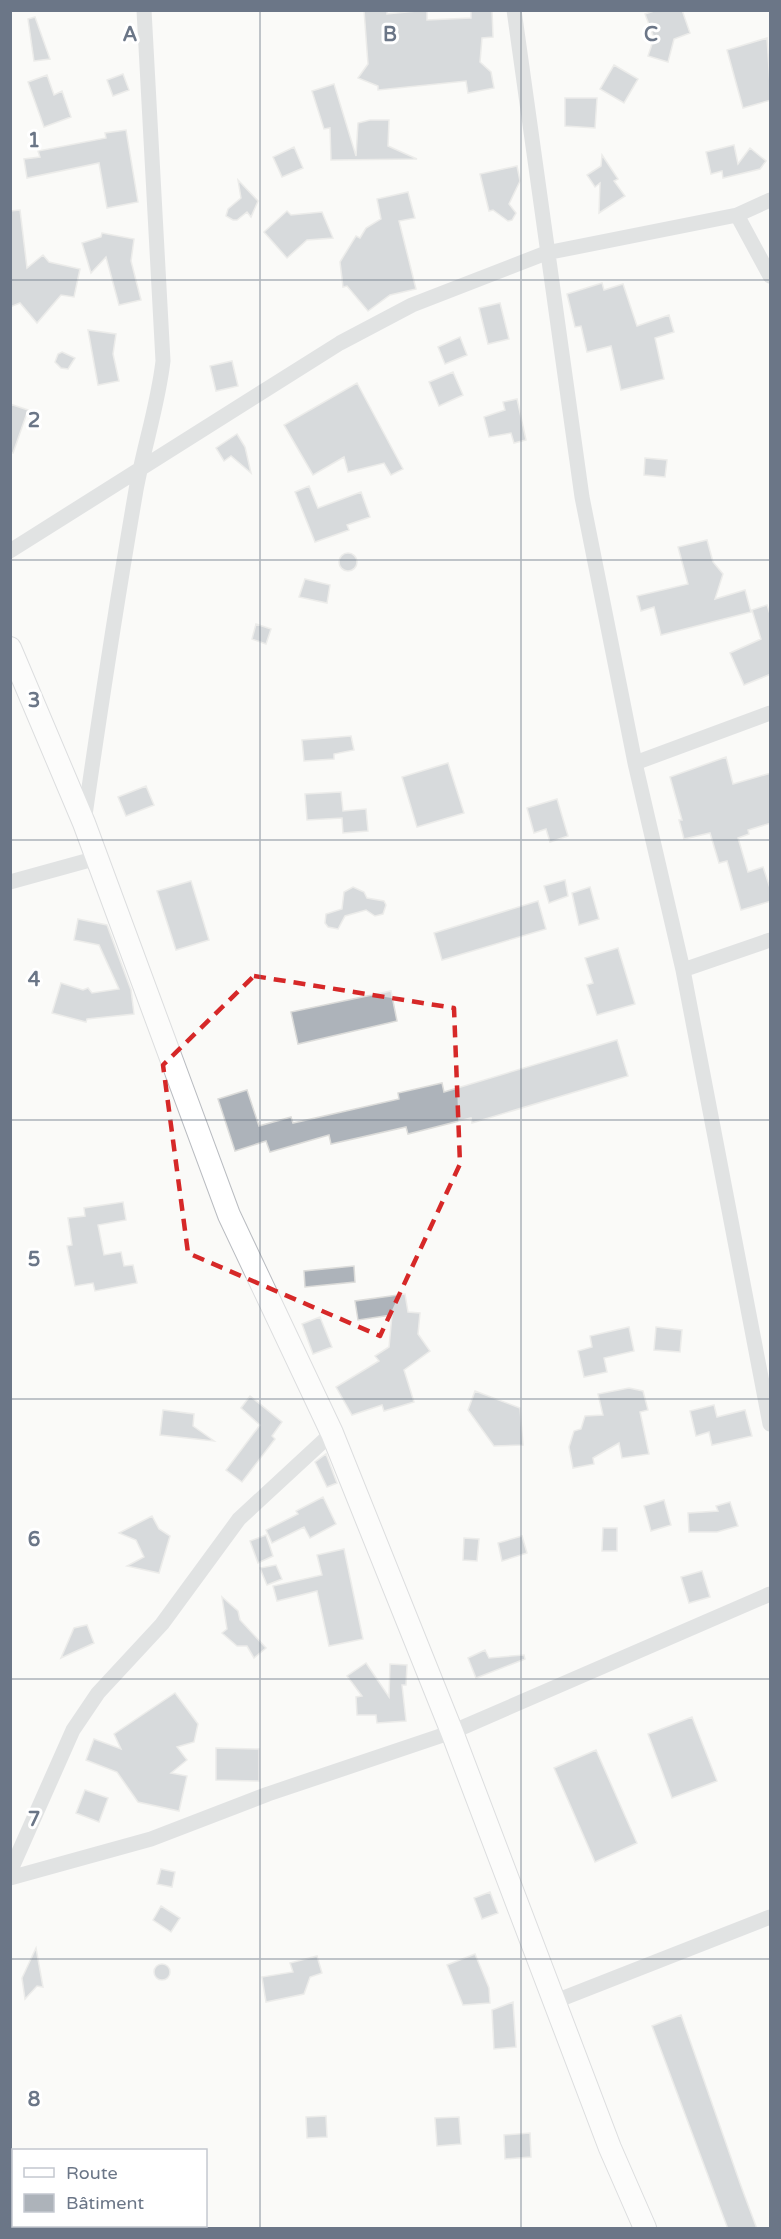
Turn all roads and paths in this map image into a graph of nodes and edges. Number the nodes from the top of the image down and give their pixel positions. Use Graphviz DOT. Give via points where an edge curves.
graph roads {
  1 [pos="144,10"];
  2 [pos="514,10"];
  3 [pos="771,200"];
  4 [pos="737,215"];
  5 [pos="546,253"];
  6 [pos="771,276"];
  7 [pos="140,469"];
  8 [pos="10,551"];
  9 [pos="10,648"];
  10 [pos="771,712"];
  11 [pos="635,763"];
  12 [pos="84,823"];
  13 [pos="97,858"];
  14 [pos="10,882"];
  15 [pos="771,940"];
  16 [pos="683,970"];
  17 [pos="771,1424"];
  18 [pos="332,1433"];
  19 [pos="771,1594"];
  20 [pos="452,1732"];
  21 [pos="10,1872"];
  22 [pos="10,1878"];
  23 [pos="771,1917"];
  24 [pos="556,2001"];
  25 [pos="645,2229"];
  1 -- 7 [label="street" via="163,361 160,392"];
  2 -- 5 [label="street"];
  3 -- 4 [label="street"];
  4 -- 5 [label="street"];
  4 -- 6 [label="street"];
  5 -- 7 [label="street" via="412,305 340,342"];
  5 -- 11 [label="street" via="582,496"];
  7 -- 8 [label="street"];
  7 -- 12 [label="street"];
  9 -- 12 [label="main road"];
  10 -- 11 [label="street"];
  11 -- 16 [label="street"];
  12 -- 13 [label="main road"];
  13 -- 14 [label="street"];
  13 -- 18 [label="main road" via="229,1215"];
  15 -- 16 [label="street"];
  16 -- 17 [label="street"];
  18 -- 20 [label="main road"];
  18 -- 21 [label="street" via="239,1519 162,1624 98,1693 74,1730"];
  19 -- 20 [label="street"];
  20 -- 22 [label="street" via="268,1794 151,1839"];
  20 -- 24 [label="main road"];
  23 -- 24 [label="street"];
  24 -- 25 [label="main road" via="610,2148"];
}
